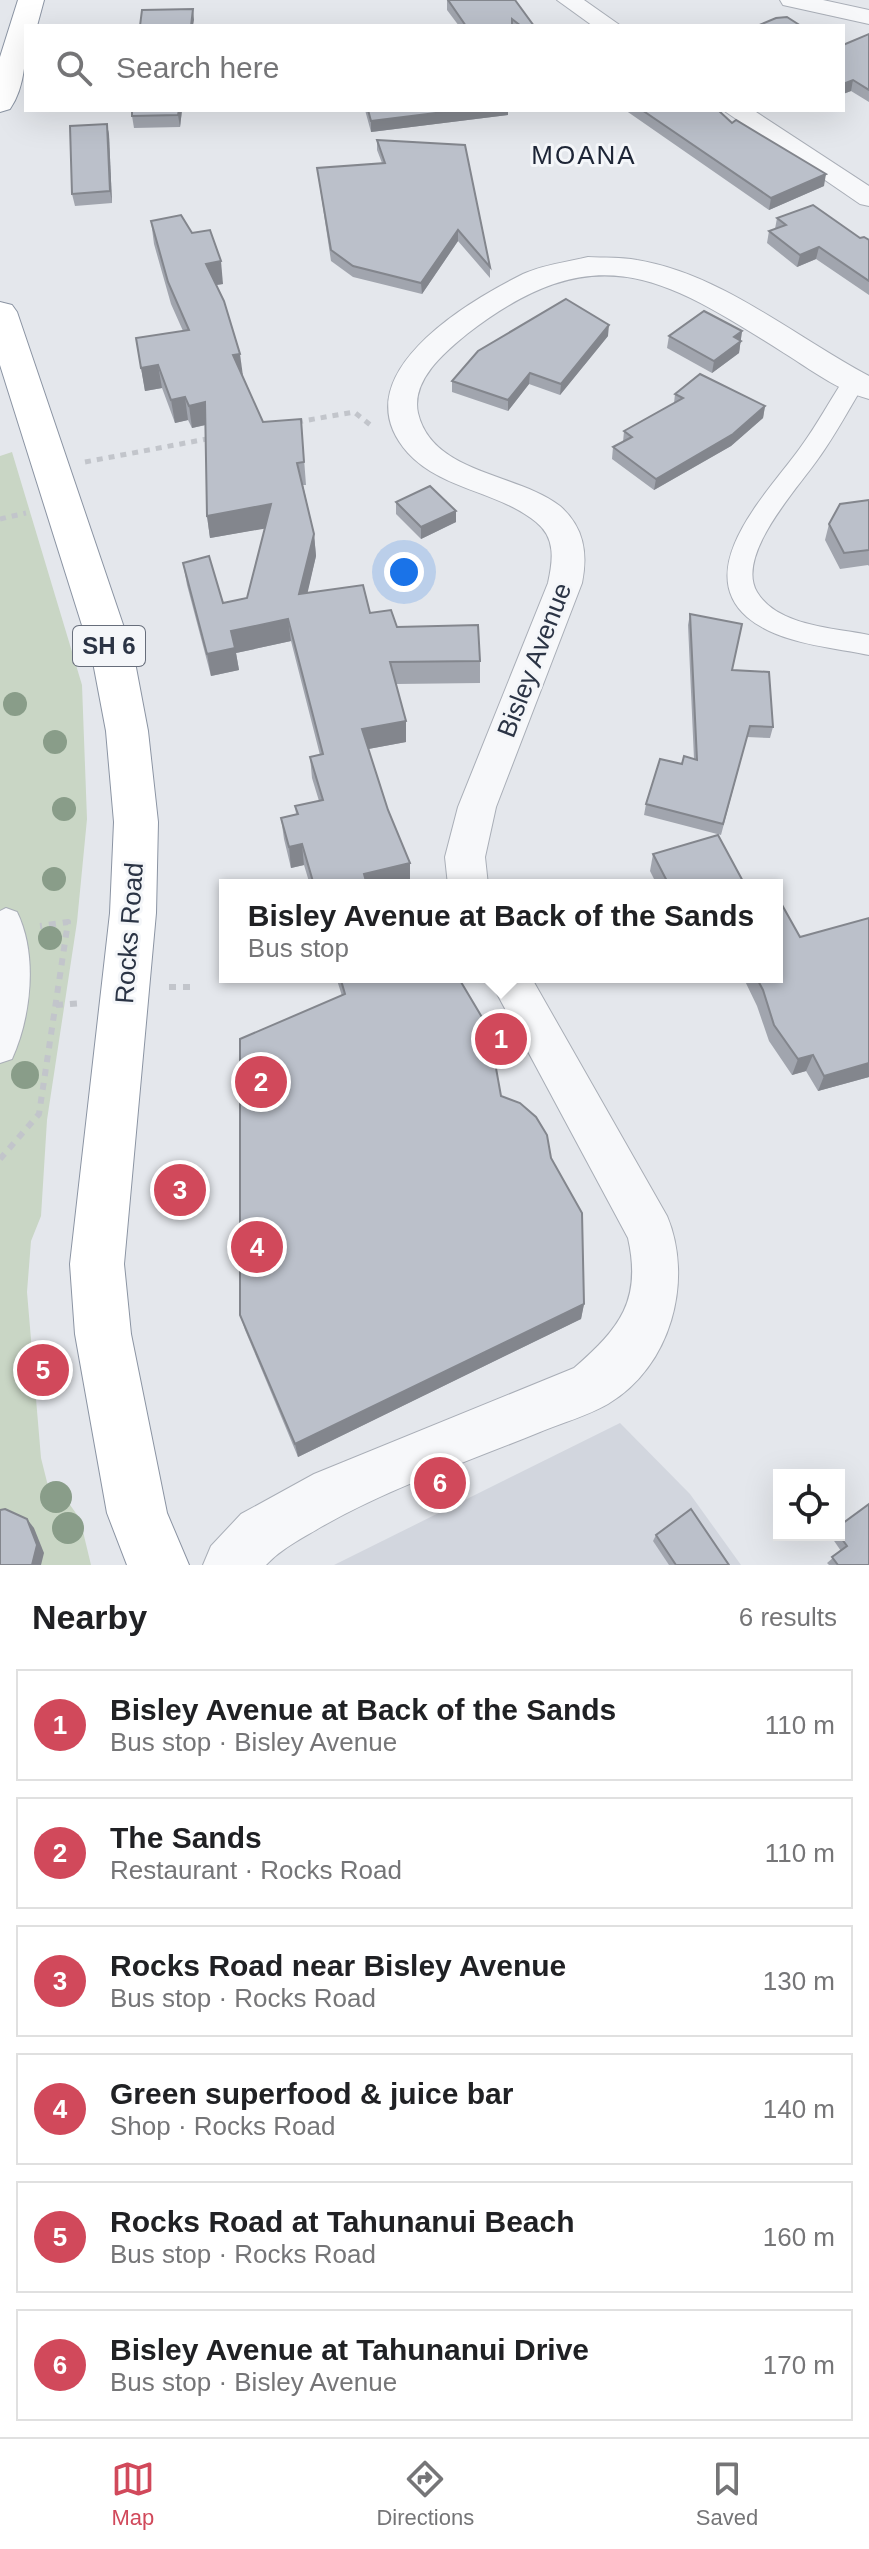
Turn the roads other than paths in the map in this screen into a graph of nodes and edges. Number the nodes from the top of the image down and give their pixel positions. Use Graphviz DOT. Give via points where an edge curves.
graph roads {
  1 [pos="31,0"];
  2 [pos="568,0"];
  3 [pos="791,0"];
  4 [pos="869,17"];
  5 [pos="606,24"];
  6 [pos="0,103"];
  7 [pos="739,112"];
  8 [pos="869,198"];
  9 [pos="0,312"];
  10 [pos="862,385"];
  11 [pos="869,645"];
  12 [pos="467,879"];
  13 [pos="19,925"];
  14 [pos="512,983"];
  15 [pos="0,1048"];
  16 [pos="158,1565"];
  17 [pos="230,1565"];
  1 -- 6 [label="highway"];
  2 -- 5 [label="street"];
  3 -- 4 [label="street"];
  7 -- 8 [label="street"];
  9 -- 16 [label="highway, Rocks Road / SH 6" via="113,657 127,731 136,822 133,913 97,1264 103,1334 137,1513"];
  10 -- 11 [label="street" via="769,506 744,558 740,580 746,597 779,622"];
  10 -- 12 [label="street, Bisley Avenue" via="686,281 612,265 549,274 497,298 417,368 401,396 401,414 415,441 447,467 545,514 561,528 569,547 565,583 477,807 465,857"];
  13 -- 15 [label="street" via="8,1023"];
  14 -- 17 [label="street" via="650,1232 659,1274 642,1334 622,1361 591,1386 332,1492 260,1533"];
}
